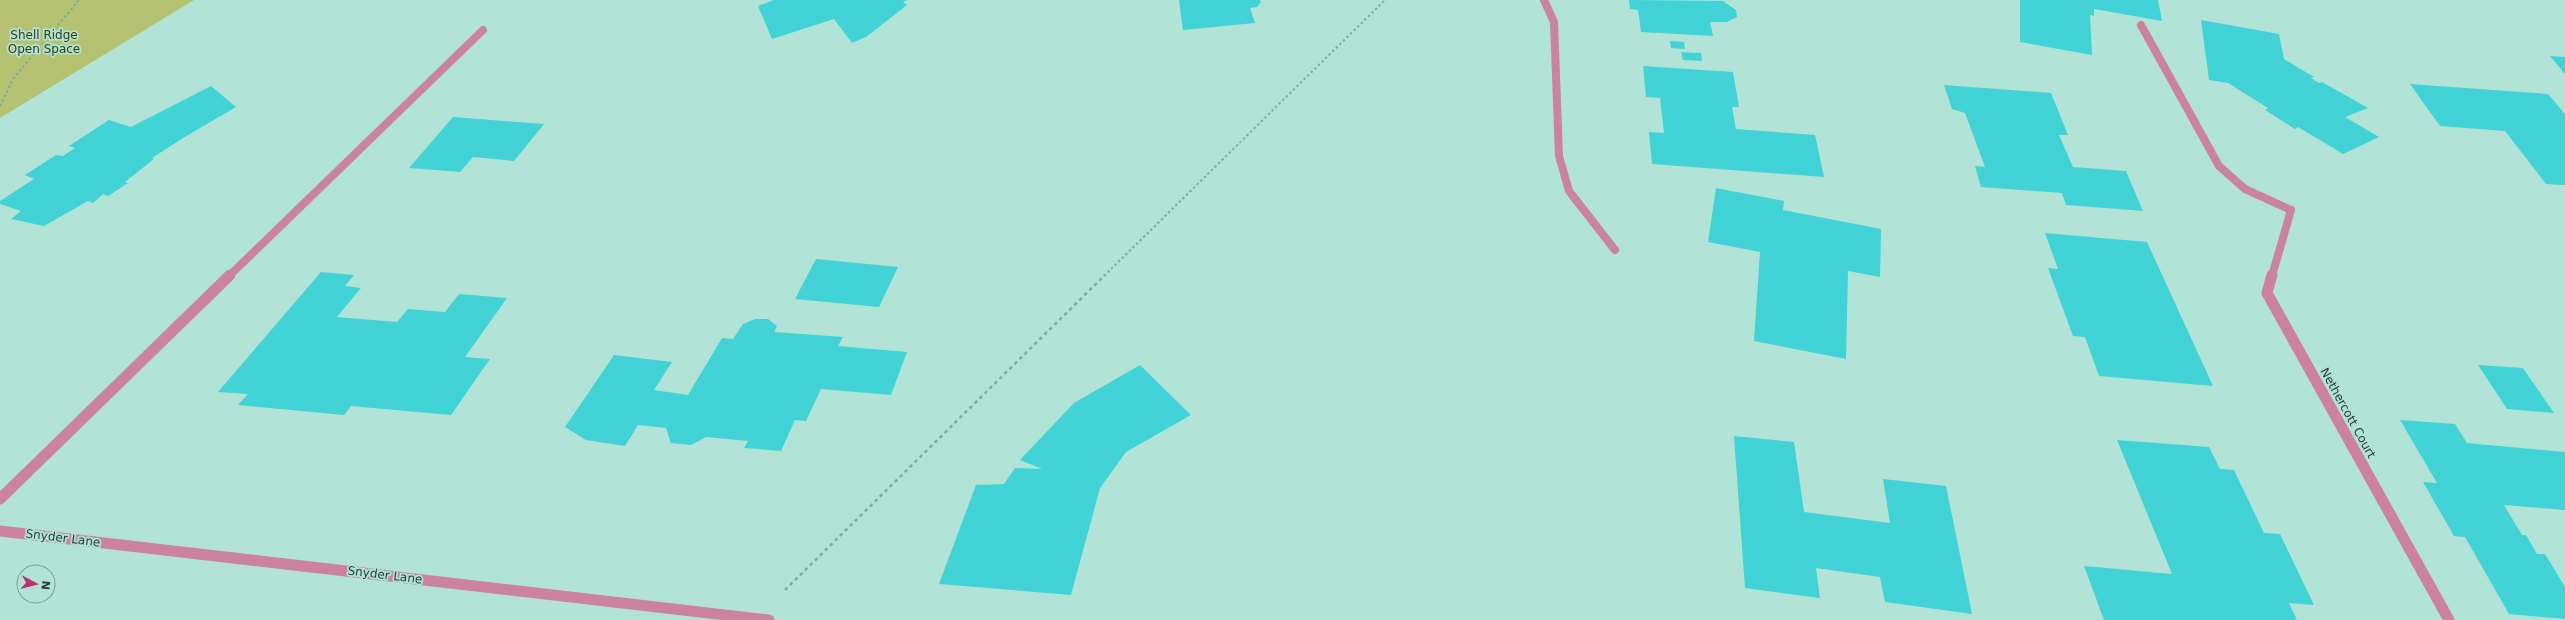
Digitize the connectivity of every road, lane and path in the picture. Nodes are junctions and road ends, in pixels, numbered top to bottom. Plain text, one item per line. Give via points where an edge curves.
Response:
1 (79, 0) edge
2 (1385, 0) edge
3 (1544, 0) edge
4 (2141, 25) dead end
5 (483, 30) dead end
6 (0, 106) edge
7 (1615, 250) dead end
8 (0, 499) edge
9 (0, 531) edge
10 (755, 618) junction
11 (769, 620) edge
12 (2449, 620) edge

1 - 6 path via 13,79
2 - 10 path
3 - 7 street via 1554,22 1559,156 1570,191
4 - 12 street, Nethercott Court via 2219,166 2245,189 2291,210 2267,293
5 - 8 street
9 - 10 street, Snyder Lane
10 - 11 street, Snyder Lane

